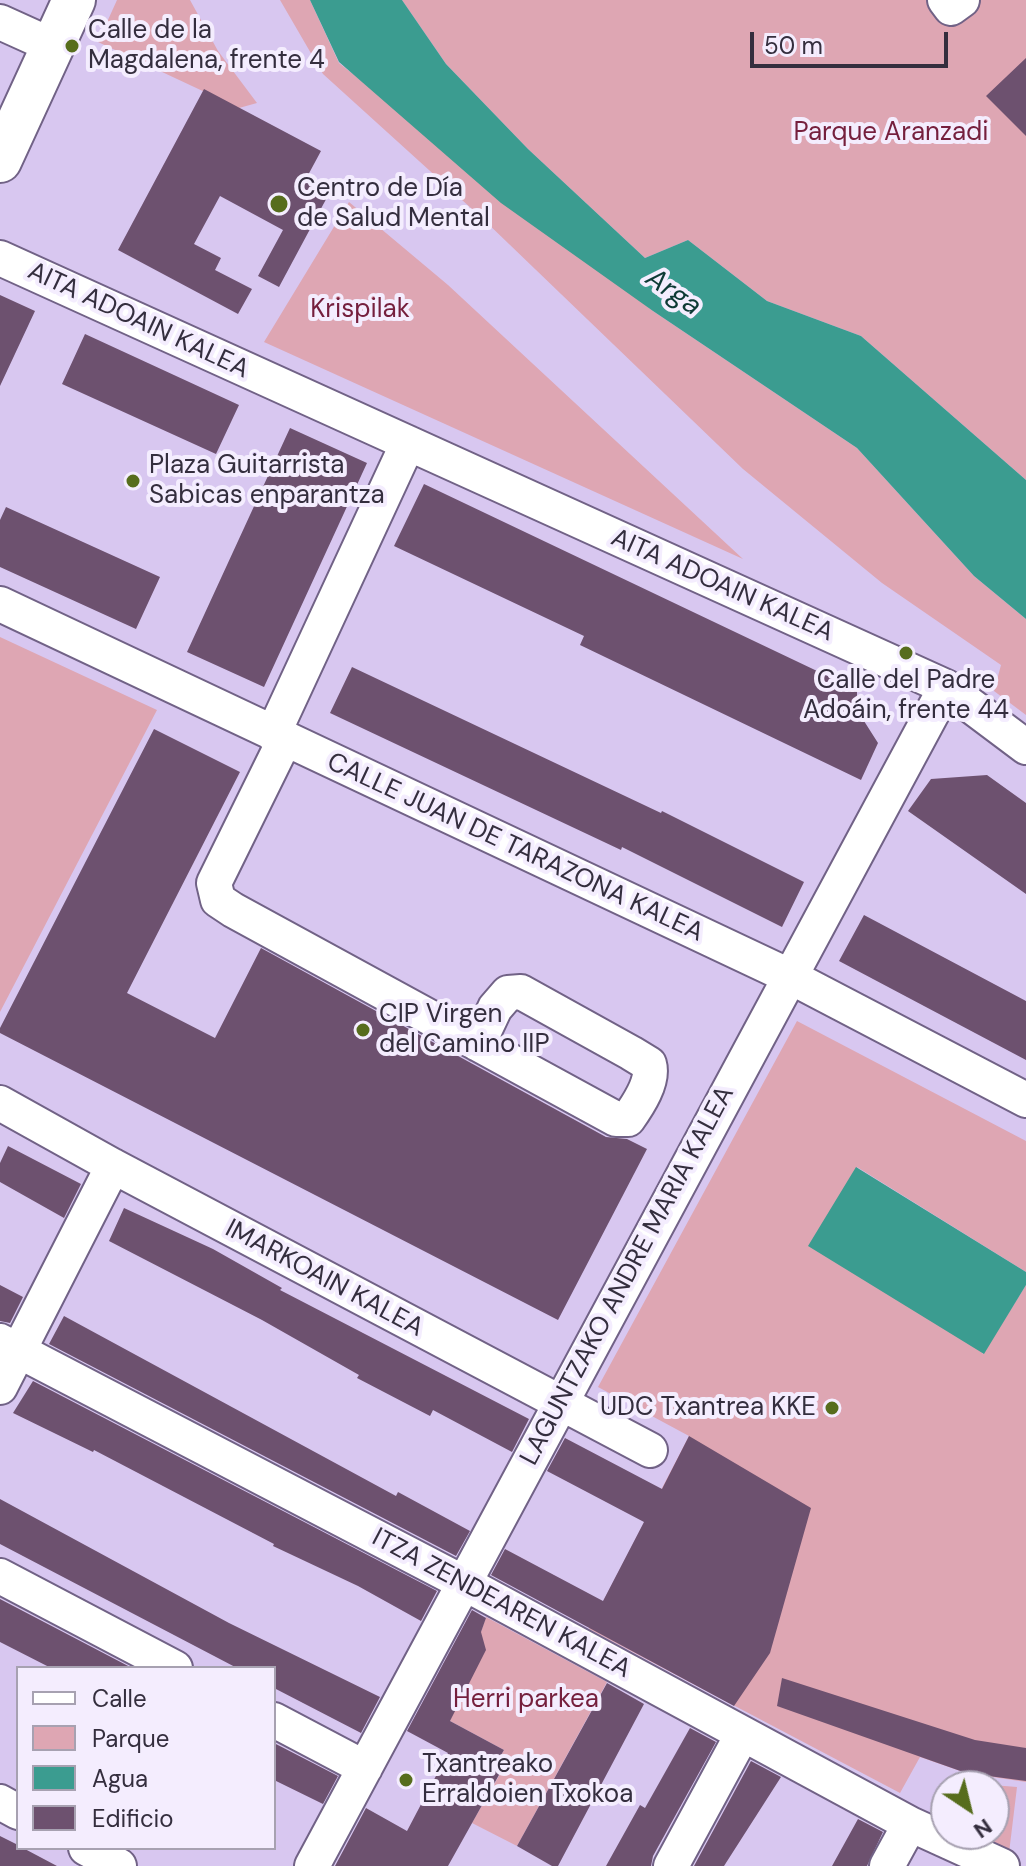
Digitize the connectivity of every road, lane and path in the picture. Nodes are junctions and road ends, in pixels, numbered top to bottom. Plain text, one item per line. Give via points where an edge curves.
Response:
1 (74, 0) edge
2 (0, 22) edge
3 (53, 46) junction
4 (0, 161) edge
5 (0, 258) edge
6 (408, 443) junction
7 (0, 604) edge
8 (946, 687) junction
9 (279, 737) junction
10 (1026, 747) edge
11 (789, 976) junction
12 (478, 1044) junction
13 (1026, 1100) edge
14 (0, 1103) edge
15 (113, 1166) junction
16 (9, 1346) edge
17 (0, 1387) edge
18 (559, 1412) junction
19 (650, 1450) dead end
20 (0, 1576) edge
21 (467, 1585) junction
22 (171, 1666) edge
23 (276, 1721) edge
24 (742, 1735) junction
25 (365, 1768) junction
26 (910, 1824) junction
27 (90, 1850) edge
28 (119, 1866) edge
29 (312, 1866) edge
30 (323, 1866) edge
31 (671, 1866) edge
32 (887, 1866) edge
33 (1002, 1866) edge

1 - 3 main road
2 - 3 street
3 - 4 main road
5 - 6 street, AITA ADOAIN KALEA
6 - 8 street, AITA ADOAIN KALEA
6 - 9 street
7 - 9 street, CALLE JUAN DE TARAZONA KALEA
8 - 10 street, AITA ADOAIN KALEA
8 - 11 street, LAGUNTZAKO ANDRE MARIA KALEA
9 - 11 street, CALLE JUAN DE TARAZONA KALEA
9 - 12 street via 214,883 218,900
11 - 13 street, CALLE JUAN DE TARAZONA KALEA
11 - 18 street, LAGUNTZAKO ANDRE MARIA KALEA
12 - 12 street via 616,1119 628,1119 651,1072 649,1064 521,992 508,993 495,1008
14 - 15 street, IMARKOAIN KALEA
15 - 16 street
15 - 18 street, IMARKOAIN KALEA
16 - 17 street
16 - 21 street, ITZA ZENDEAREN KALEA
18 - 19 street, IMARKOAIN KALEA
18 - 21 street, LAGUNTZAKO ANDRE MARIA KALEA
20 - 22 street
21 - 24 street, ITZA ZENDEAREN KALEA
21 - 25 street, LAGUNTZAKO ANDRE MARIA KALEA
21 - 30 street, LAGUNTZAKO ANDRE MARIA KALEA
23 - 25 street
24 - 26 street, ITZA ZENDEAREN KALEA
24 - 31 street
25 - 29 street, LAGUNTZAKO ANDRE MARIA KALEA
26 - 32 street
26 - 33 street, ITZA ZENDEAREN KALEA
27 - 28 street

